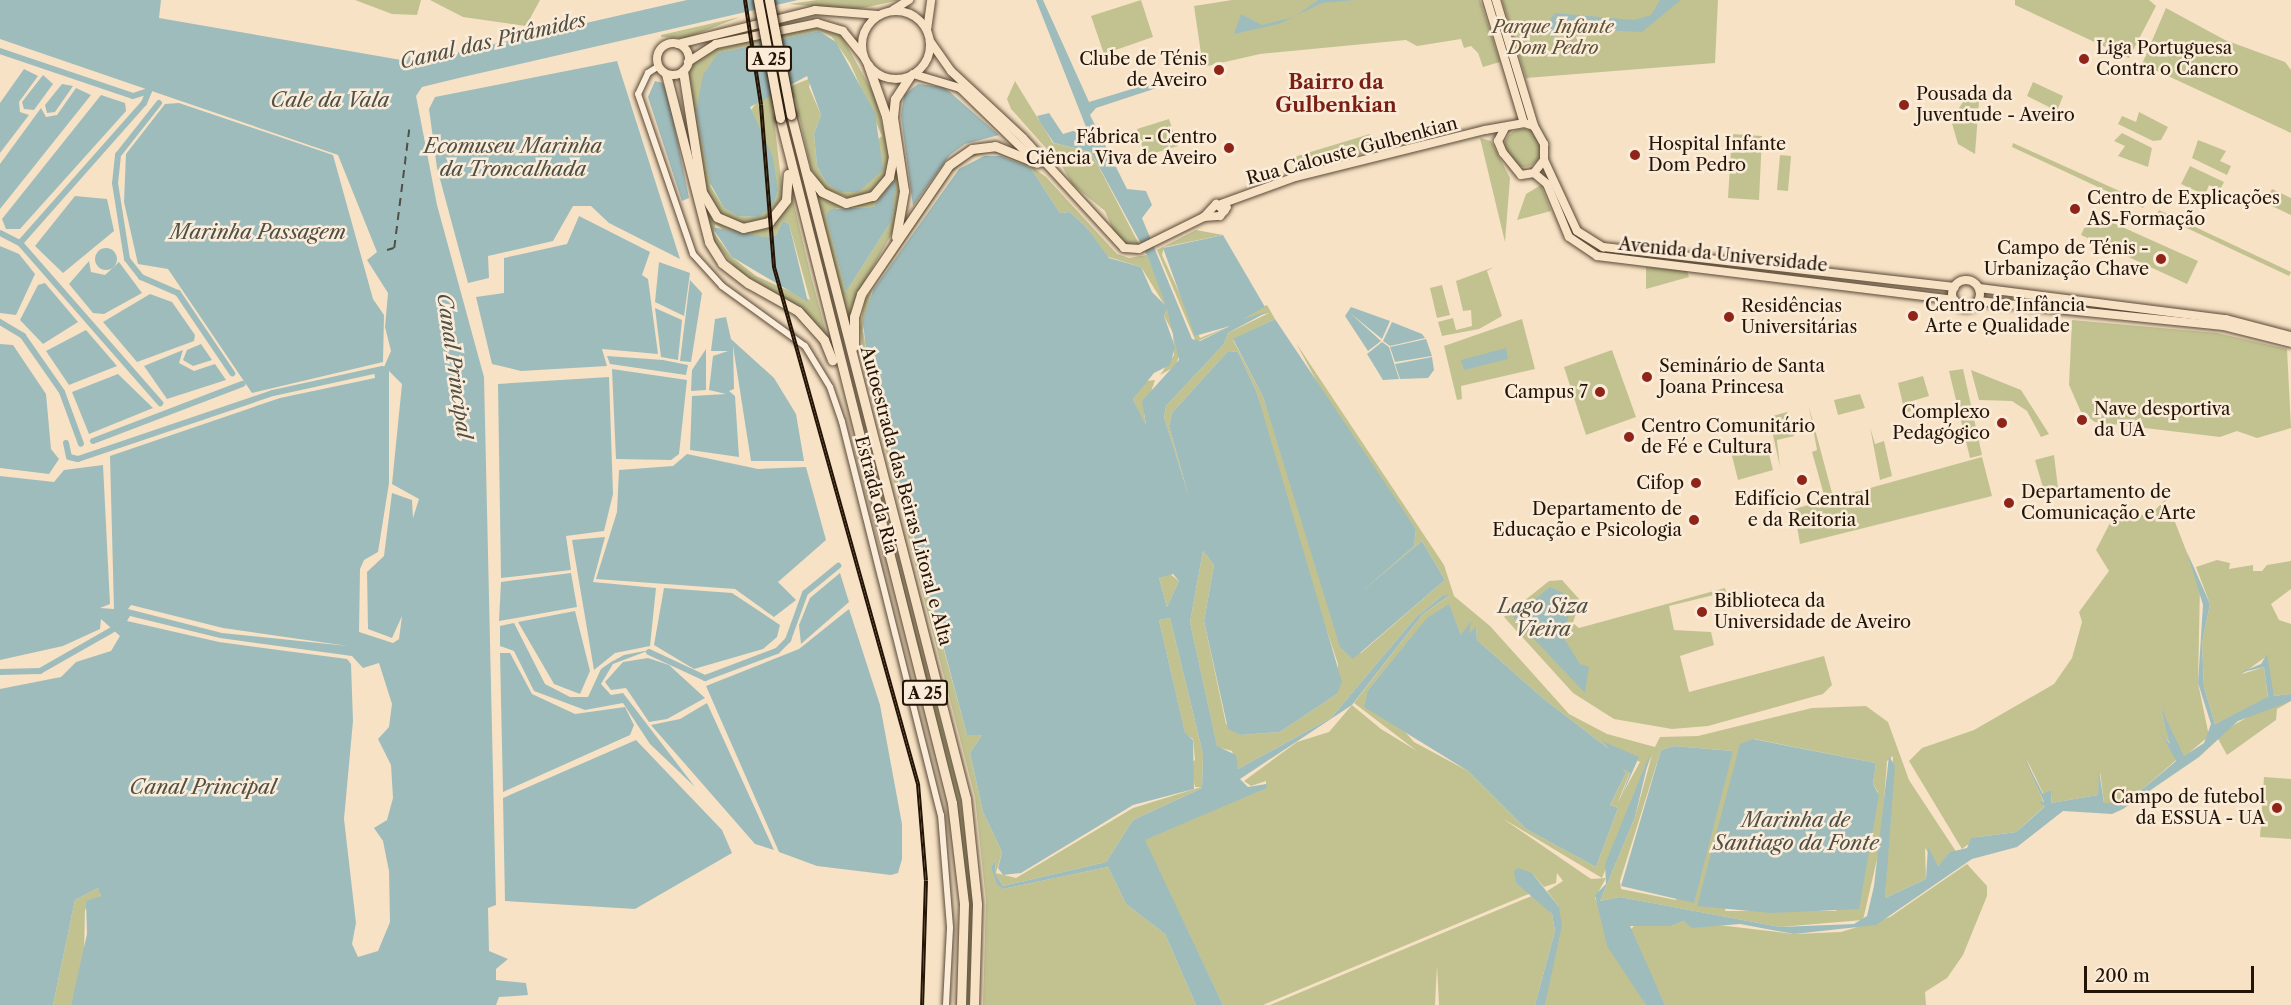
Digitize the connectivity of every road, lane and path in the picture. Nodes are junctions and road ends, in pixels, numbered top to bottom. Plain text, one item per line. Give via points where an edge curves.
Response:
1 (758, 0) edge
2 (769, 0) edge
3 (909, 0) edge
4 (931, 0) edge
5 (1487, 0) edge
6 (1496, 0) edge
7 (892, 10) junction
8 (878, 15) junction
9 (927, 30) junction
10 (930, 40) junction
11 (678, 44) junction
12 (866, 60) junction
13 (658, 66) junction
14 (685, 67) junction
15 (666, 74) junction
16 (912, 75) junction
17 (1524, 123) junction
18 (1534, 126) junction
19 (1505, 128) junction
20 (1481, 133) junction
21 (1498, 141) junction
22 (789, 159) junction
23 (1544, 160) junction
24 (1037, 163) junction
25 (805, 171) junction
26 (1534, 173) junction
27 (1053, 175) junction
28 (893, 245) junction
29 (1955, 287) junction
30 (1978, 288) junction
31 (1954, 300) junction
32 (1978, 301) junction
33 (2291, 336) edge
34 (2291, 343) edge
35 (843, 387) junction
36 (860, 390) junction
37 (946, 1005) edge
38 (961, 1005) edge
39 (974, 1005) edge

1 - 22 highway, Autoestrada das Beiras Litoral e Alta / A 25, bridge
2 - 25 highway, Autoestrada das Beiras Litoral e Alta / A 25, bridge
3 - 7 main road
4 - 9 main road
5 - 17 main road
6 - 18 main road
7 - 8 main road
7 - 9 main road via 913,15
8 - 11 main road via 815,10
8 - 12 main road via 864,33
9 - 10 main road
10 - 16 main road via 926,62
10 - 27 main road via 951,71 1006,120
11 - 13 main road via 662,48
11 - 14 main road
12 - 14 main road via 843,31 817,23 716,44
12 - 16 main road via 887,78
12 - 25 highway via 886,116 893,157 889,177 873,196 846,203 822,192
13 - 15 main road
13 - 37 street, Estrada da Ria via 648,73 638,94 693,254 722,286 805,346 830,387 842,422 941,815 950,928
14 - 15 main road
14 - 22 highway via 702,192 717,217 743,228 770,222 786,200
15 - 35 highway via 709,242 722,263 748,283 798,311 824,340
16 - 24 main road via 960,88
16 - 28 highway via 894,108 904,191
17 - 18 main road
17 - 19 main road
18 - 23 main road via 1544,144
19 - 20 main road, Rua Calouste Gulbenkian
19 - 21 main road
20 - 21 main road
20 - 27 main road, Rua Calouste Gulbenkian via 1295,177 1232,201 1139,249 1119,244
21 - 26 main road via 1514,170
22 - 35 highway, Autoestrada das Beiras Litoral e Alta / A 25
23 - 26 main road
23 - 29 main road, Avenida da Universidade via 1577,231 1603,247
24 - 27 main road
24 - 28 highway via 1006,147 965,152 941,175
25 - 36 highway, Autoestrada das Beiras Litoral e Alta / A 25
26 - 31 main road, Avenida da Universidade via 1547,184 1569,237 1597,256
28 - 36 highway via 854,317
29 - 30 main road via 1966,280
29 - 31 main road
30 - 32 main road
30 - 33 main road via 2226,319
31 - 32 main road via 1967,308
32 - 34 main road via 2224,326
35 - 38 highway, Autoestrada das Beiras Litoral e Alta / A 25 via 952,803 964,904
36 - 39 highway, Autoestrada das Beiras Litoral e Alta / A 25 via 966,799 977,904

